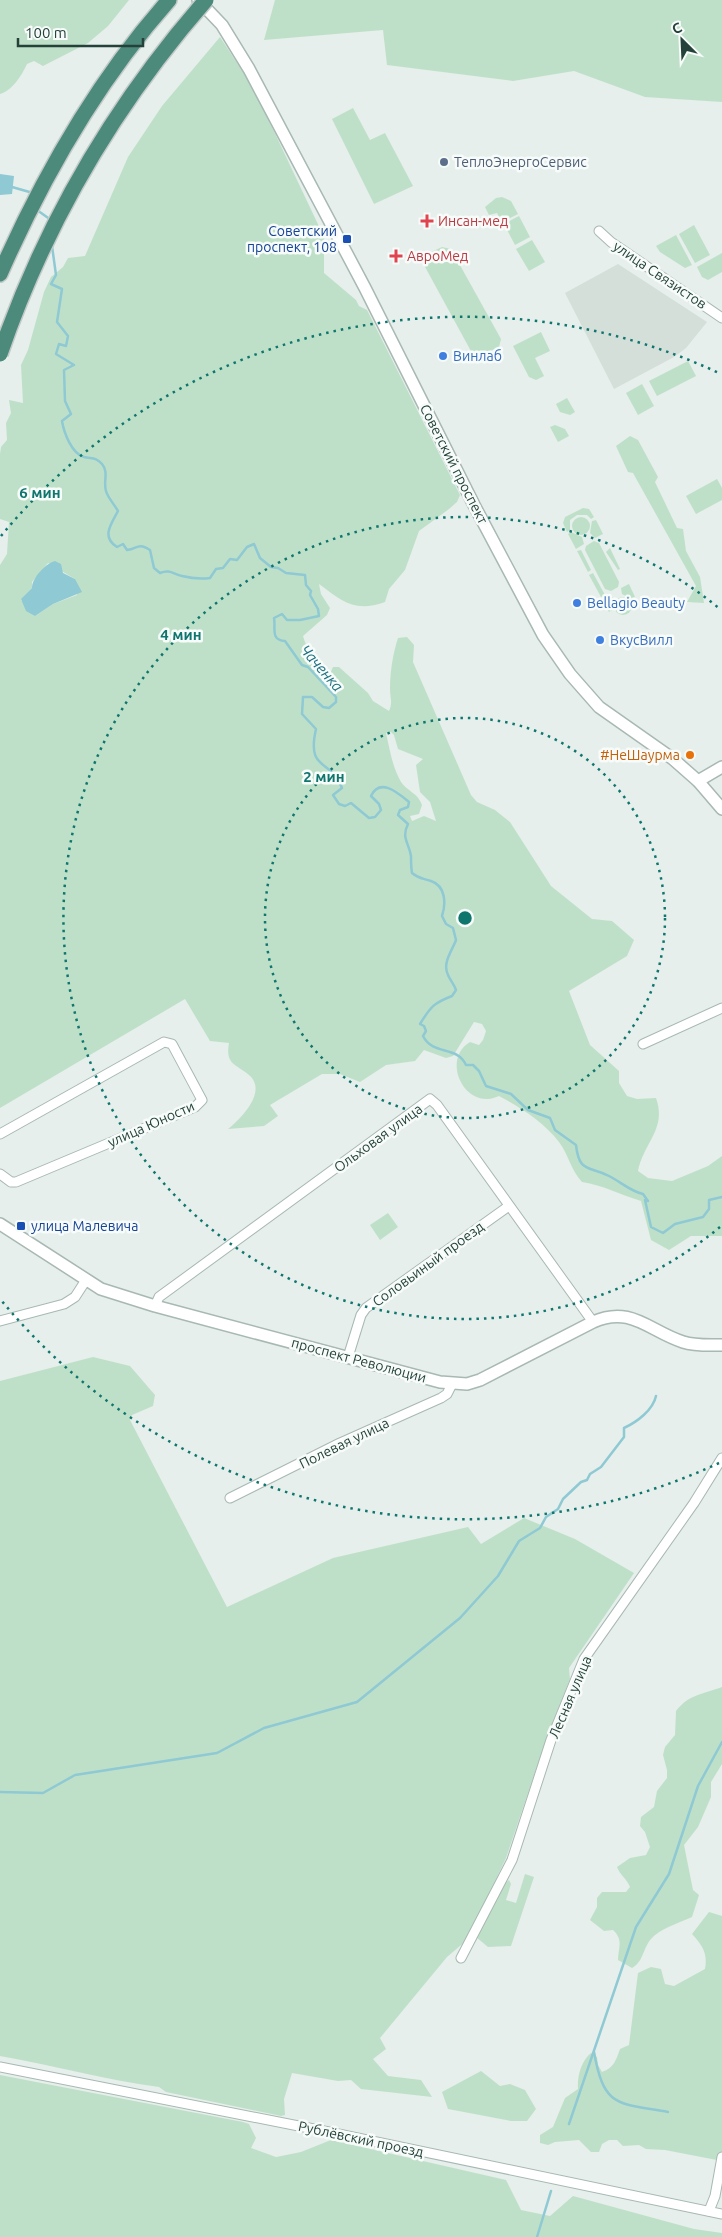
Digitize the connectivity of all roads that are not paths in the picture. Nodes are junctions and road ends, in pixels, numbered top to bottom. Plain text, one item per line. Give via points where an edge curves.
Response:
1 (169, 0) edge
2 (198, 0) edge
3 (206, 0) edge
4 (600, 231) dead end
5 (0, 274) edge
6 (722, 318) edge
7 (0, 354) edge
8 (722, 768) edge
9 (698, 781) junction
10 (722, 809) edge
11 (722, 1008) edge
12 (643, 1044) dead end
13 (0, 1134) edge
14 (0, 1174) edge
15 (509, 1206) junction
16 (0, 1224) edge
17 (86, 1280) junction
18 (155, 1306) junction
19 (0, 1321) edge
20 (593, 1322) junction
21 (722, 1346) edge
22 (348, 1357) junction
23 (452, 1384) junction
24 (722, 1458) edge
25 (230, 1498) dead end
26 (461, 1958) dead end
27 (0, 2067) edge
28 (722, 2157) edge
29 (709, 2211) junction
30 (722, 2214) edge

1 - 5 highway via 110,77 65,146
2 - 9 street, Советский проспект via 222,25 249,69 543,635 570,674 599,707
3 - 7 highway, bridge via 132,94 90,160 33,269
4 - 6 street, улица Связистов via 611,242
8 - 9 street
9 - 10 street, Советский проспект
11 - 12 street
13 - 14 street, улица Юности via 164,1042 172,1044 202,1100 195,1107 16,1182
15 - 18 street, Ольховая улица via 430,1099 159,1297
15 - 20 street, Ольховая улица
15 - 22 street, Соловьиный проезд via 363,1311
16 - 17 street, проспект Революции
17 - 18 street, проспект Революции via 101,1289
17 - 19 street via 75,1297 64,1304
18 - 22 street, проспект Революции
20 - 21 street, проспект Революции via 622,1315 685,1343
20 - 23 street, проспект Революции via 480,1380
22 - 23 street, проспект Революции
23 - 25 street, Полевая улица via 441,1398 340,1443
24 - 26 street, Лесная улица via 584,1659 551,1740 512,1860
27 - 29 street, Рублёвский проезд
28 - 29 street
29 - 30 street, Рублёвский проезд

